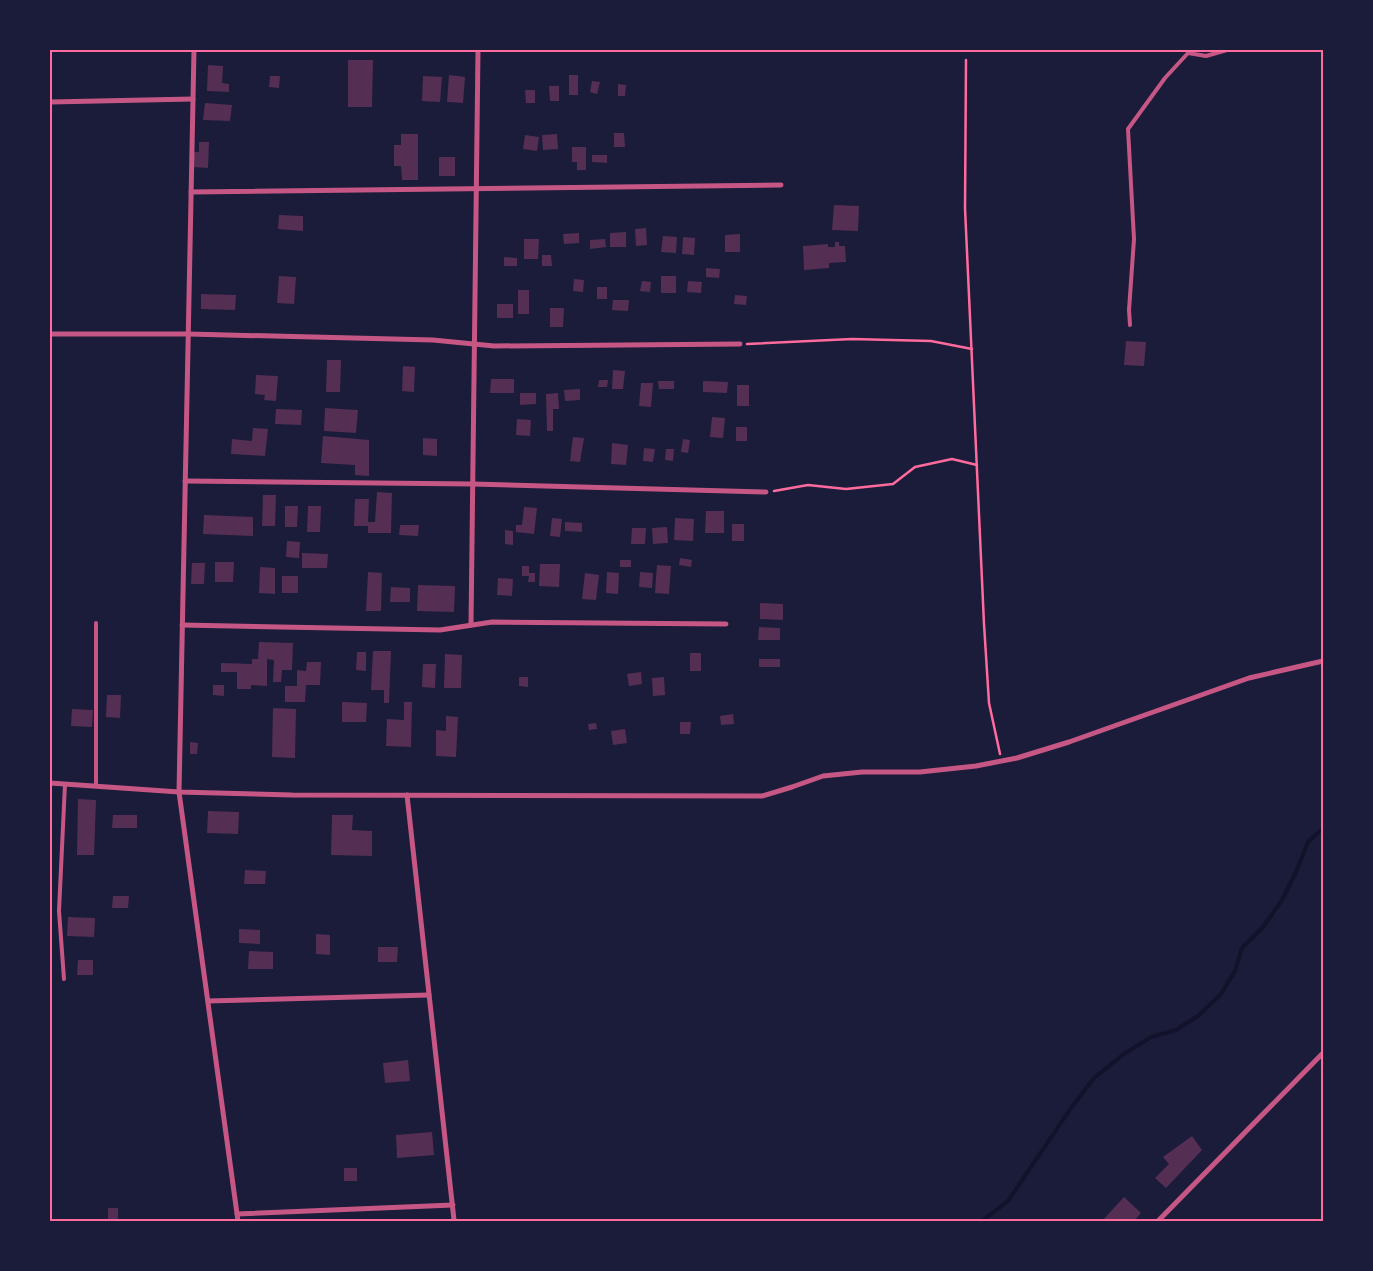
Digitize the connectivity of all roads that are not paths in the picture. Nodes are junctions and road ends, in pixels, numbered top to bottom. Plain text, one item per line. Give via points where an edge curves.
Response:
1 (194, 50) edge
2 (478, 50) edge
3 (1227, 50) edge
4 (193, 99) junction
5 (50, 102) edge
6 (781, 185) dead end
7 (477, 188) junction
8 (191, 192) junction
9 (1130, 325) dead end
10 (50, 334) edge
11 (188, 334) junction
12 (475, 344) junction
13 (740, 344) road end
14 (185, 481) junction
15 (473, 484) junction
16 (766, 492) road end
17 (96, 623) dead end
18 (182, 624) junction
19 (726, 624) dead end
20 (471, 625) junction
21 (1323, 661) edge
22 (50, 783) edge
23 (65, 784) junction
24 (96, 786) junction
25 (179, 792) junction
26 (407, 795) junction
27 (64, 979) dead end
28 (429, 995) junction
29 (208, 1001) junction
30 (1323, 1053) edge
31 (453, 1205) junction
32 (237, 1214) junction
33 (454, 1220) edge
34 (238, 1221) edge
35 (1158, 1221) edge

1 - 4 street
2 - 7 street
3 - 9 lane via 1206,56 1188,54 1164,78 1128,129 1134,239
4 - 5 street
4 - 8 street
6 - 7 street
7 - 8 street
7 - 12 street
8 - 11 street
10 - 11 street
11 - 12 street via 434,340
11 - 14 street
12 - 13 street
12 - 15 street
14 - 15 street
14 - 18 street
15 - 16 street
15 - 20 street
17 - 24 lane
18 - 20 street via 440,630
18 - 25 street
19 - 20 street via 492,622
21 - 26 street via 1249,678 1069,742 976,766 824,776 762,796
22 - 23 street
23 - 24 street
23 - 27 lane via 60,911
24 - 25 street
25 - 26 street
25 - 29 street
26 - 28 street
28 - 29 street
28 - 31 street
29 - 32 street
30 - 35 street
31 - 32 street
31 - 33 street
32 - 34 street

